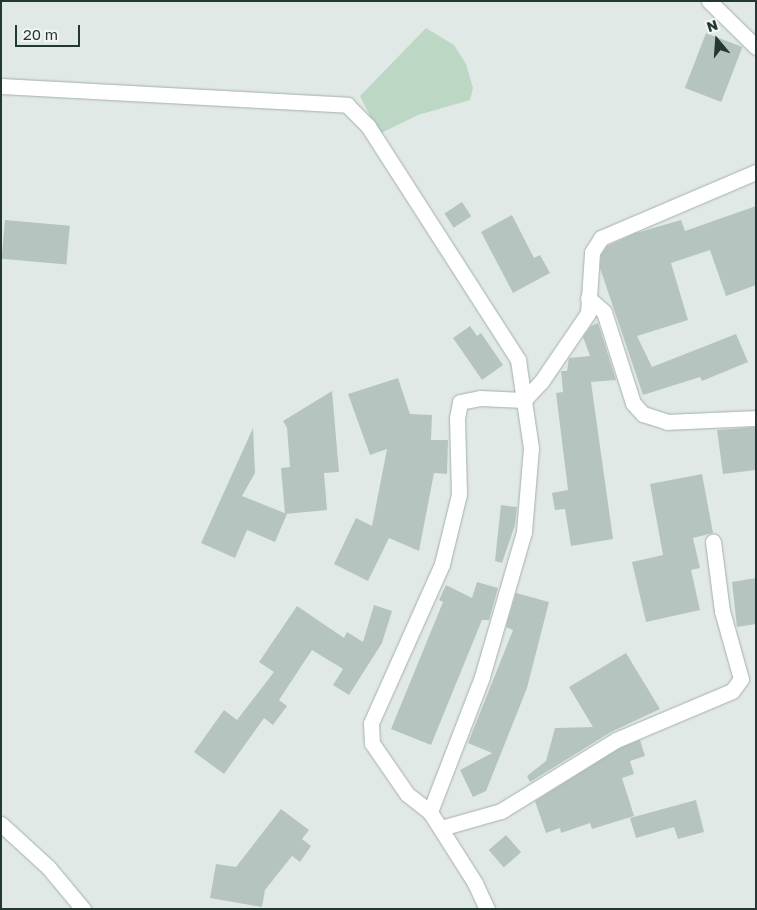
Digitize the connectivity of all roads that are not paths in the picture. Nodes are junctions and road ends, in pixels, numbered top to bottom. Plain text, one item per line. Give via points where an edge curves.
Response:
1 (709, 1) edge
2 (756, 48) edge
3 (1, 86) edge
4 (756, 172) edge
5 (588, 298) junction
6 (524, 400) junction
7 (756, 418) edge
8 (713, 542) dead end
9 (430, 812) junction
10 (1, 824) edge
11 (440, 828) junction
12 (83, 909) edge
13 (487, 909) edge

1 - 2 street
3 - 6 street via 347,105 368,126 518,360
4 - 5 street via 601,238 592,252
5 - 6 street via 588,313 541,382
5 - 7 street via 604,312 633,403 642,414 667,422
6 - 9 street via 531,448 524,532 482,677
6 - 9 street via 480,398 460,402 457,418 459,494 442,564 371,724 372,743 407,794
8 - 11 street via 722,612 741,679 732,691 616,740 501,811
9 - 11 street
10 - 12 street via 48,868
11 - 13 street via 475,883

